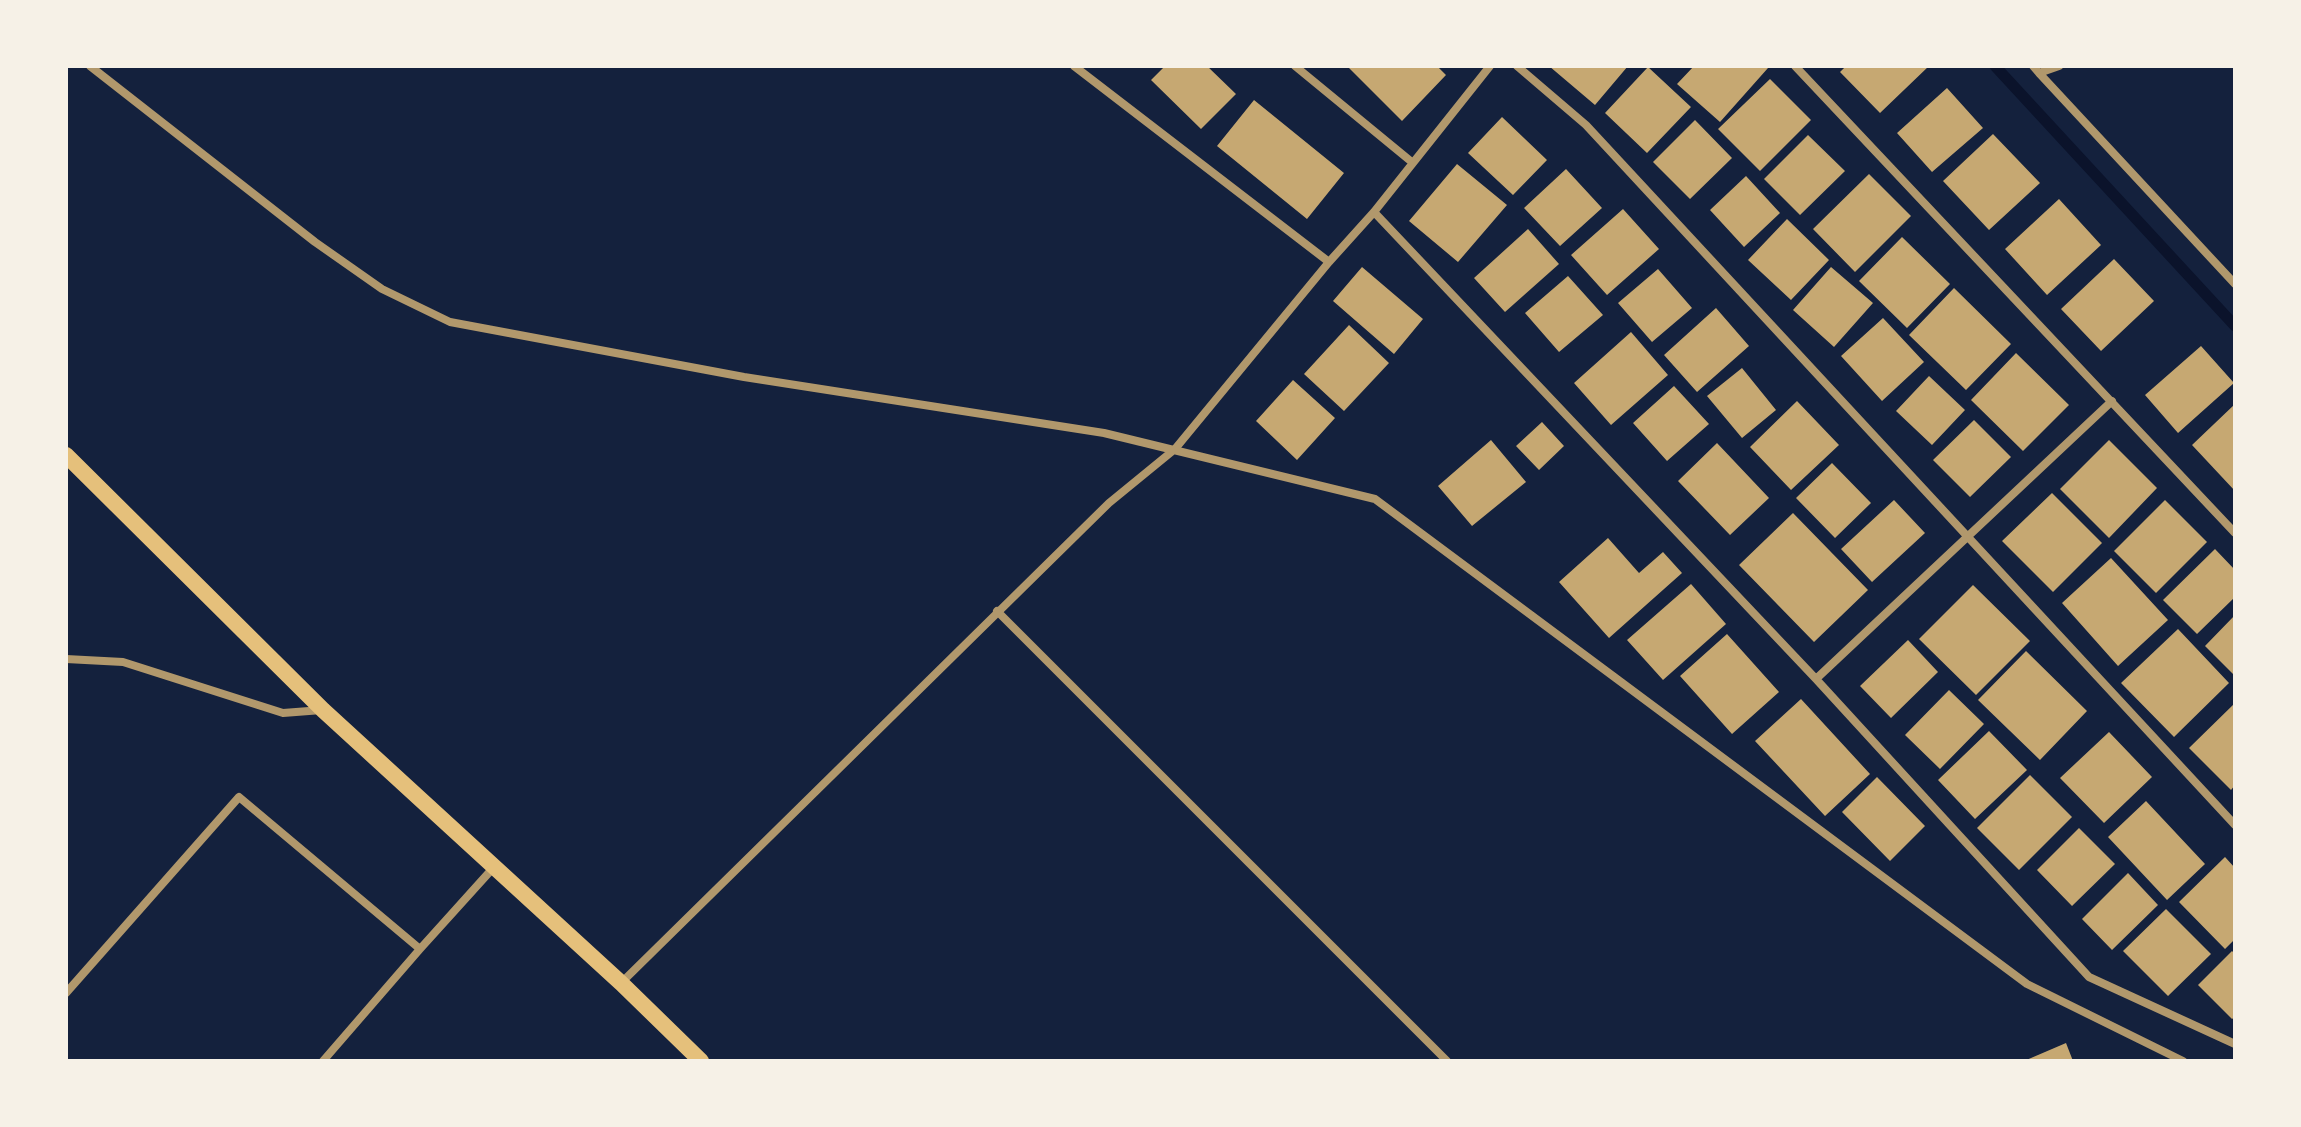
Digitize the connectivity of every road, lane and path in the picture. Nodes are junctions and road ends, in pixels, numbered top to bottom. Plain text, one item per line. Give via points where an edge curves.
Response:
1 (90, 66) edge
2 (1074, 66) edge
3 (1295, 66) edge
4 (1490, 66) edge
5 (1517, 66) edge
6 (1795, 66) edge
7 (2059, 66) edge
8 (2036, 69) edge
9 (1413, 163) junction
10 (1374, 212) junction
11 (1329, 262) junction
12 (2235, 284) edge
13 (2112, 401) junction
14 (1175, 449) junction
15 (66, 455) edge
16 (2235, 533) edge
17 (1967, 537) junction
18 (997, 611) junction
19 (66, 659) edge
20 (1816, 679) junction
21 (323, 710) junction
22 (2235, 825) edge
23 (494, 867) junction
24 (420, 949) junction
25 (621, 983) junction
26 (66, 993) edge
27 (2235, 1044) edge
28 (323, 1061) edge
29 (701, 1061) edge
30 (1447, 1061) edge
31 (2183, 1061) edge

1 - 14 street via 315,242 382,289 450,322
2 - 11 street
3 - 9 street
4 - 9 street
5 - 17 street via 1586,125
6 - 13 street
7 - 8 street
8 - 12 street
9 - 10 street
10 - 11 street
10 - 20 street
11 - 14 street
13 - 16 street
13 - 17 street
14 - 18 street via 1109,503
14 - 31 street via 1375,499 2027,984
15 - 21 main road
17 - 20 street
17 - 22 street
18 - 25 street
18 - 30 street
19 - 21 street via 123,662 283,713
20 - 27 street via 2089,977
21 - 23 main road
23 - 24 street
23 - 25 main road
24 - 26 street via 239,797
24 - 28 street
25 - 29 main road

